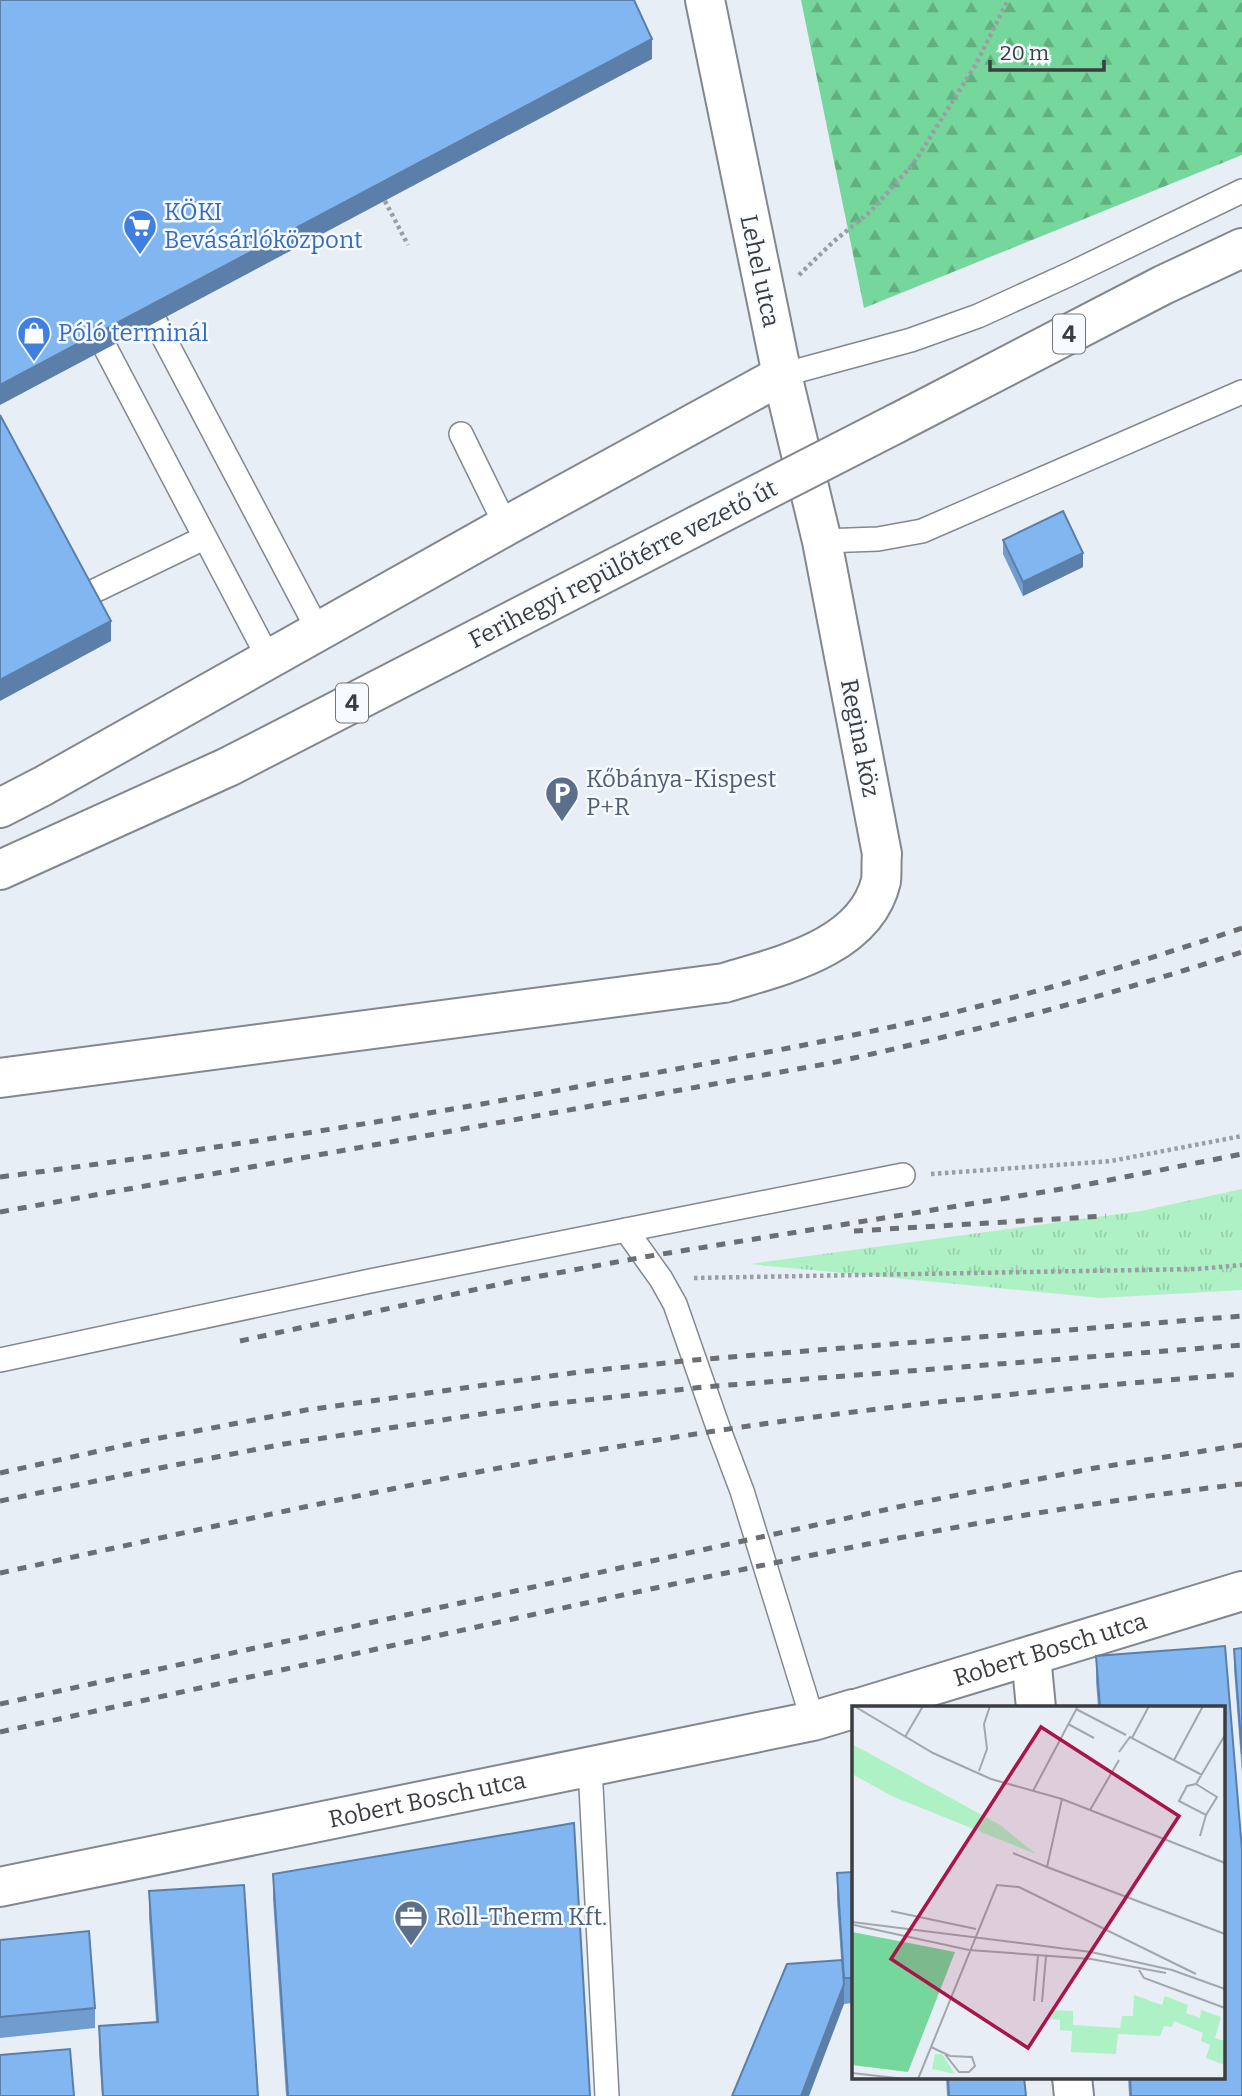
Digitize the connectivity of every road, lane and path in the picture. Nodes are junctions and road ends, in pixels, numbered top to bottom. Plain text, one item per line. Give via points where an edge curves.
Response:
1 (705, 0) edge
2 (1008, 0) edge
3 (1242, 191) edge
4 (385, 201) edge
5 (408, 245) dead end
6 (1242, 248) edge
7 (769, 316) junction
8 (156, 323) edge
9 (106, 349) edge
10 (782, 375) junction
11 (1242, 392) edge
12 (461, 434) dead end
13 (506, 526) junction
14 (204, 538) junction
15 (822, 541) junction
16 (86, 595) edge
17 (319, 632) junction
18 (269, 659) junction
19 (0, 808) edge
20 (0, 870) edge
21 (0, 1077) edge
22 (1242, 1136) edge
23 (903, 1175) joint
24 (626, 1230) junction
25 (1242, 1265) edge
26 (661, 1279) junction
27 (0, 1360) edge
28 (1242, 1591) edge
29 (1031, 1656) junction
30 (862, 1706) edge
31 (1036, 1706) edge
32 (852, 1709) edge
33 (813, 1721) junction
34 (590, 1767) junction
35 (0, 1888) edge
36 (1072, 2078) edge
37 (607, 2096) edge
38 (1074, 2096) edge

1 - 7 street, Lehel utca
2 - 7 path via 976,64 914,163 871,211 798,276
3 - 10 lane via 978,316 911,340
4 - 5 path
6 - 20 street, Ferihegyi repülőtérre vezető út / 4, bridge via 228,767
7 - 10 street, Lehel utca
8 - 17 lane
9 - 14 lane
10 - 13 street
10 - 15 street, Lehel utca
11 - 15 lane via 922,531 878,539
12 - 13 lane
13 - 17 street
14 - 16 lane
14 - 18 lane
15 - 21 street, Regina köz via 882,854 881,881 870,905 853,929 829,946 724,982
17 - 18 street
18 - 19 street
22 - 23 path via 1111,1161
23 - 24 lane
24 - 26 lane
24 - 27 lane
25 - 26 path
26 - 33 lane via 675,1304 743,1491
28 - 29 street, Robert Bosch utca
29 - 30 street, Robert Bosch utca
29 - 31 street
32 - 33 street, Robert Bosch utca
33 - 34 street, Robert Bosch utca
34 - 35 street, Robert Bosch utca
34 - 37 lane
36 - 38 street

